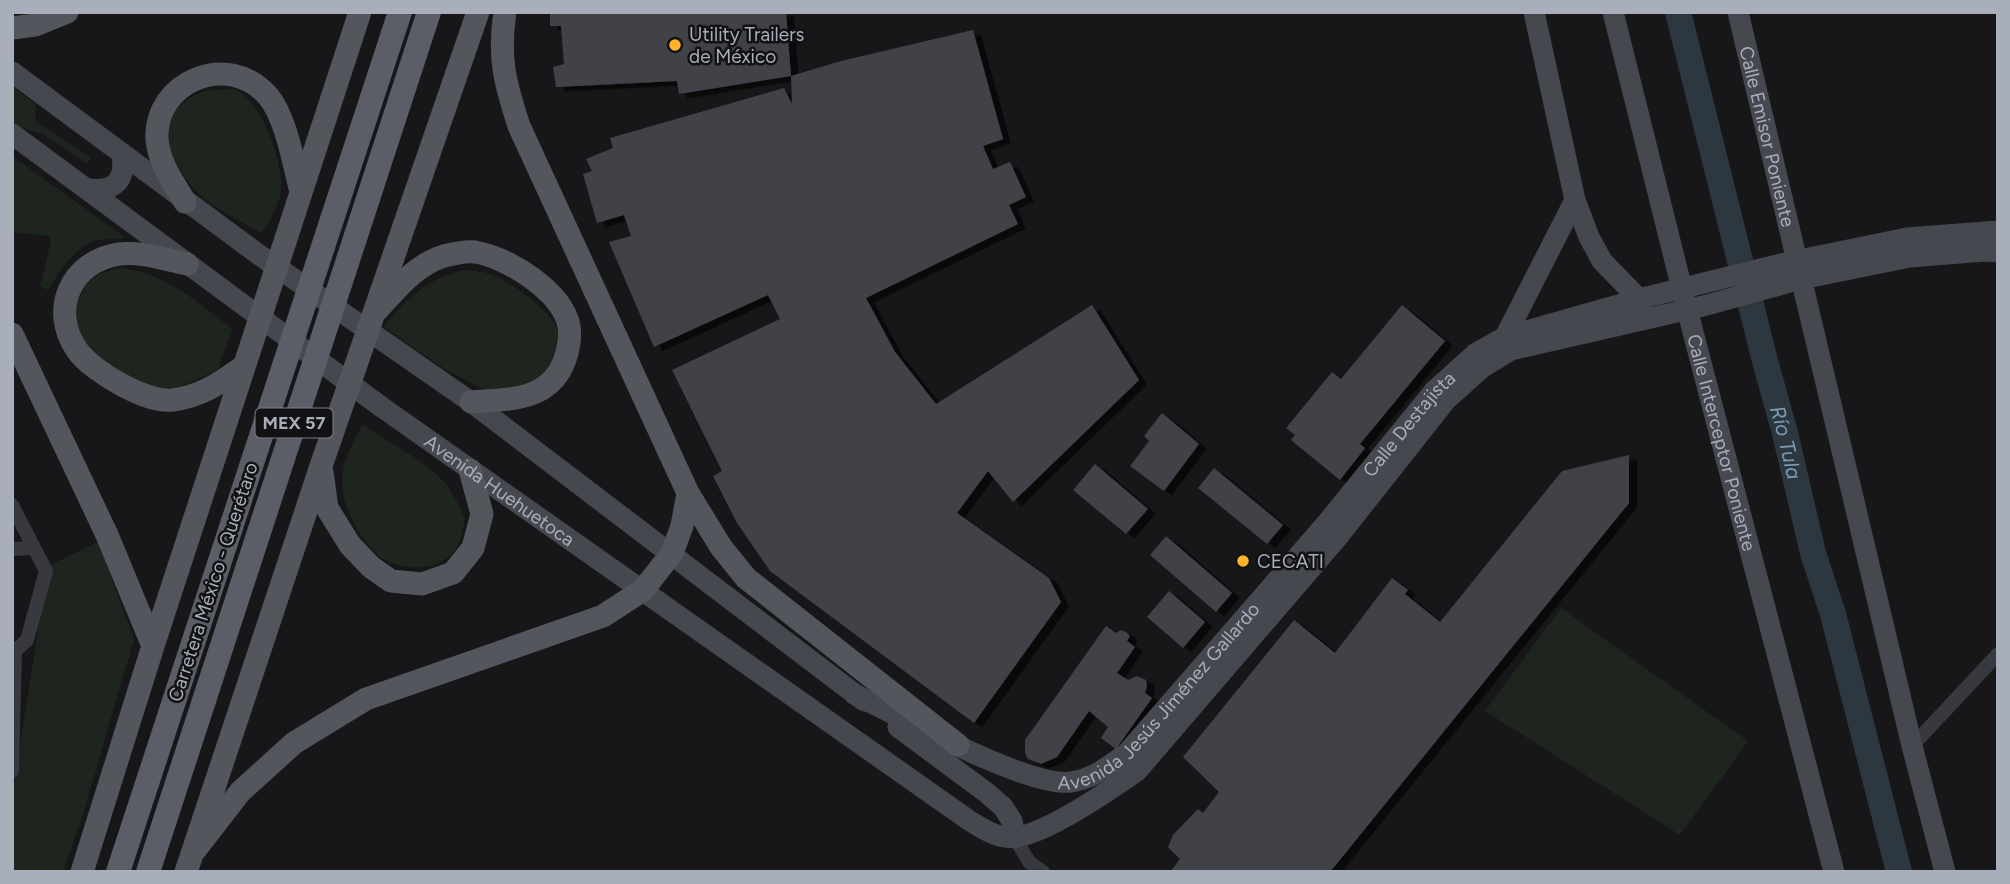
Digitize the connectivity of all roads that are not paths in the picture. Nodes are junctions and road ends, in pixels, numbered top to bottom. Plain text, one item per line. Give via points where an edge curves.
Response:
1 (67, 12) edge
2 (360, 12) edge
3 (400, 12) edge
4 (429, 12) edge
5 (478, 12) edge
6 (505, 12) edge
7 (1534, 12) edge
8 (1613, 12) edge
9 (1738, 12) edge
10 (12, 28) edge
11 (12, 72) edge
12 (12, 134) edge
13 (122, 154) junction
14 (88, 189) junction
15 (301, 192) junction
16 (1574, 200) junction
17 (186, 202) junction
18 (1998, 231) edge
19 (1998, 252) edge
20 (187, 264) junction
21 (1793, 272) junction
22 (1693, 298) junction
23 (1641, 309) junction
24 (373, 314) junction
25 (12, 334) edge
26 (1508, 343) junction
27 (244, 366) junction
28 (471, 402) junction
29 (321, 466) junction
30 (470, 470) junction
31 (688, 493) junction
32 (12, 505) edge
33 (1331, 531) junction
34 (34, 548) junction
35 (12, 549) edge
36 (672, 553) junction
37 (643, 590) junction
38 (153, 646) junction
39 (14, 651) edge
40 (1998, 654) edge
41 (855, 694) junction
42 (958, 745) junction
43 (1912, 746) junction
44 (12, 771) edge
45 (1005, 836) junction
46 (190, 863) edge
47 (82, 872) edge
48 (118, 872) edge
49 (148, 872) edge
50 (1043, 872) edge
51 (1834, 872) edge
52 (1945, 872) edge

1 - 10 main road via 35,25
2 - 15 main road
3 - 48 highway, Carretera México - Querétaro / MEX 57
4 - 49 highway, Carretera México - Querétaro / MEX 57
5 - 24 main road
6 - 31 main road via 502,67 519,126
7 - 16 main road
8 - 22 main road, Calle Interceptor Poniente
9 - 21 main road, Calle Emisor Poniente
11 - 13 main road
12 - 14 main road, Avenida Huehuetoca
13 - 14 main road via 124,169 117,183 103,191
13 - 17 main road
14 - 20 main road, Avenida Huehuetoca
15 - 17 main road via 270,98 253,81 233,73 213,73 195,78 176,92 162,113 157,136 161,161
15 - 27 main road
16 - 23 main road via 1602,261
16 - 26 main road
17 - 28 main road
18 - 21 main road via 1907,238
19 - 21 main road via 1910,257
20 - 27 main road via 121,253 99,258 80,271 65,307 66,327 78,351 136,393 171,401 208,391
20 - 30 main road, Avenida Huehuetoca
21 - 22 main road, Calle Destajista
21 - 43 main road, Calle Emisor Poniente
22 - 23 main road, Calle Destajista
22 - 51 main road, Calle Interceptor Poniente
23 - 26 main road, Calle Destajista
24 - 28 main road via 414,271 443,256 473,251 528,275 557,302 569,325 568,352 558,376 539,391
24 - 29 main road
25 - 38 main road via 107,535
26 - 33 main road, Calle Destajista via 1446,400
27 - 38 main road
28 - 36 main road
29 - 30 main road via 327,508 350,545 391,581 422,584 453,573 473,548 482,514
29 - 46 main road
30 - 37 main road, Avenida Huehuetoca
31 - 36 main road
31 - 42 main road via 746,578
32 - 34 street
33 - 42 main road, Avenida Jesús Jiménez Gallardo via 1127,753 1096,775 1069,783 1037,779
33 - 45 main road, Avenida Jesús Jiménez Gallardo via 1137,771 1036,831
34 - 35 street
34 - 39 street via 46,571 27,640
36 - 37 main road
36 - 41 main road
37 - 45 main road, Avenida Huehuetoca via 970,821
37 - 46 main road via 603,616 366,699 294,743 240,792
38 - 47 main road
39 - 44 street
40 - 43 street
41 - 42 main road, Avenida Jesús Jiménez Gallardo
41 - 45 main road via 1003,807 1012,821
43 - 52 main road, Calle Emisor Poniente
45 - 50 street, Avenida Huehuetoca

